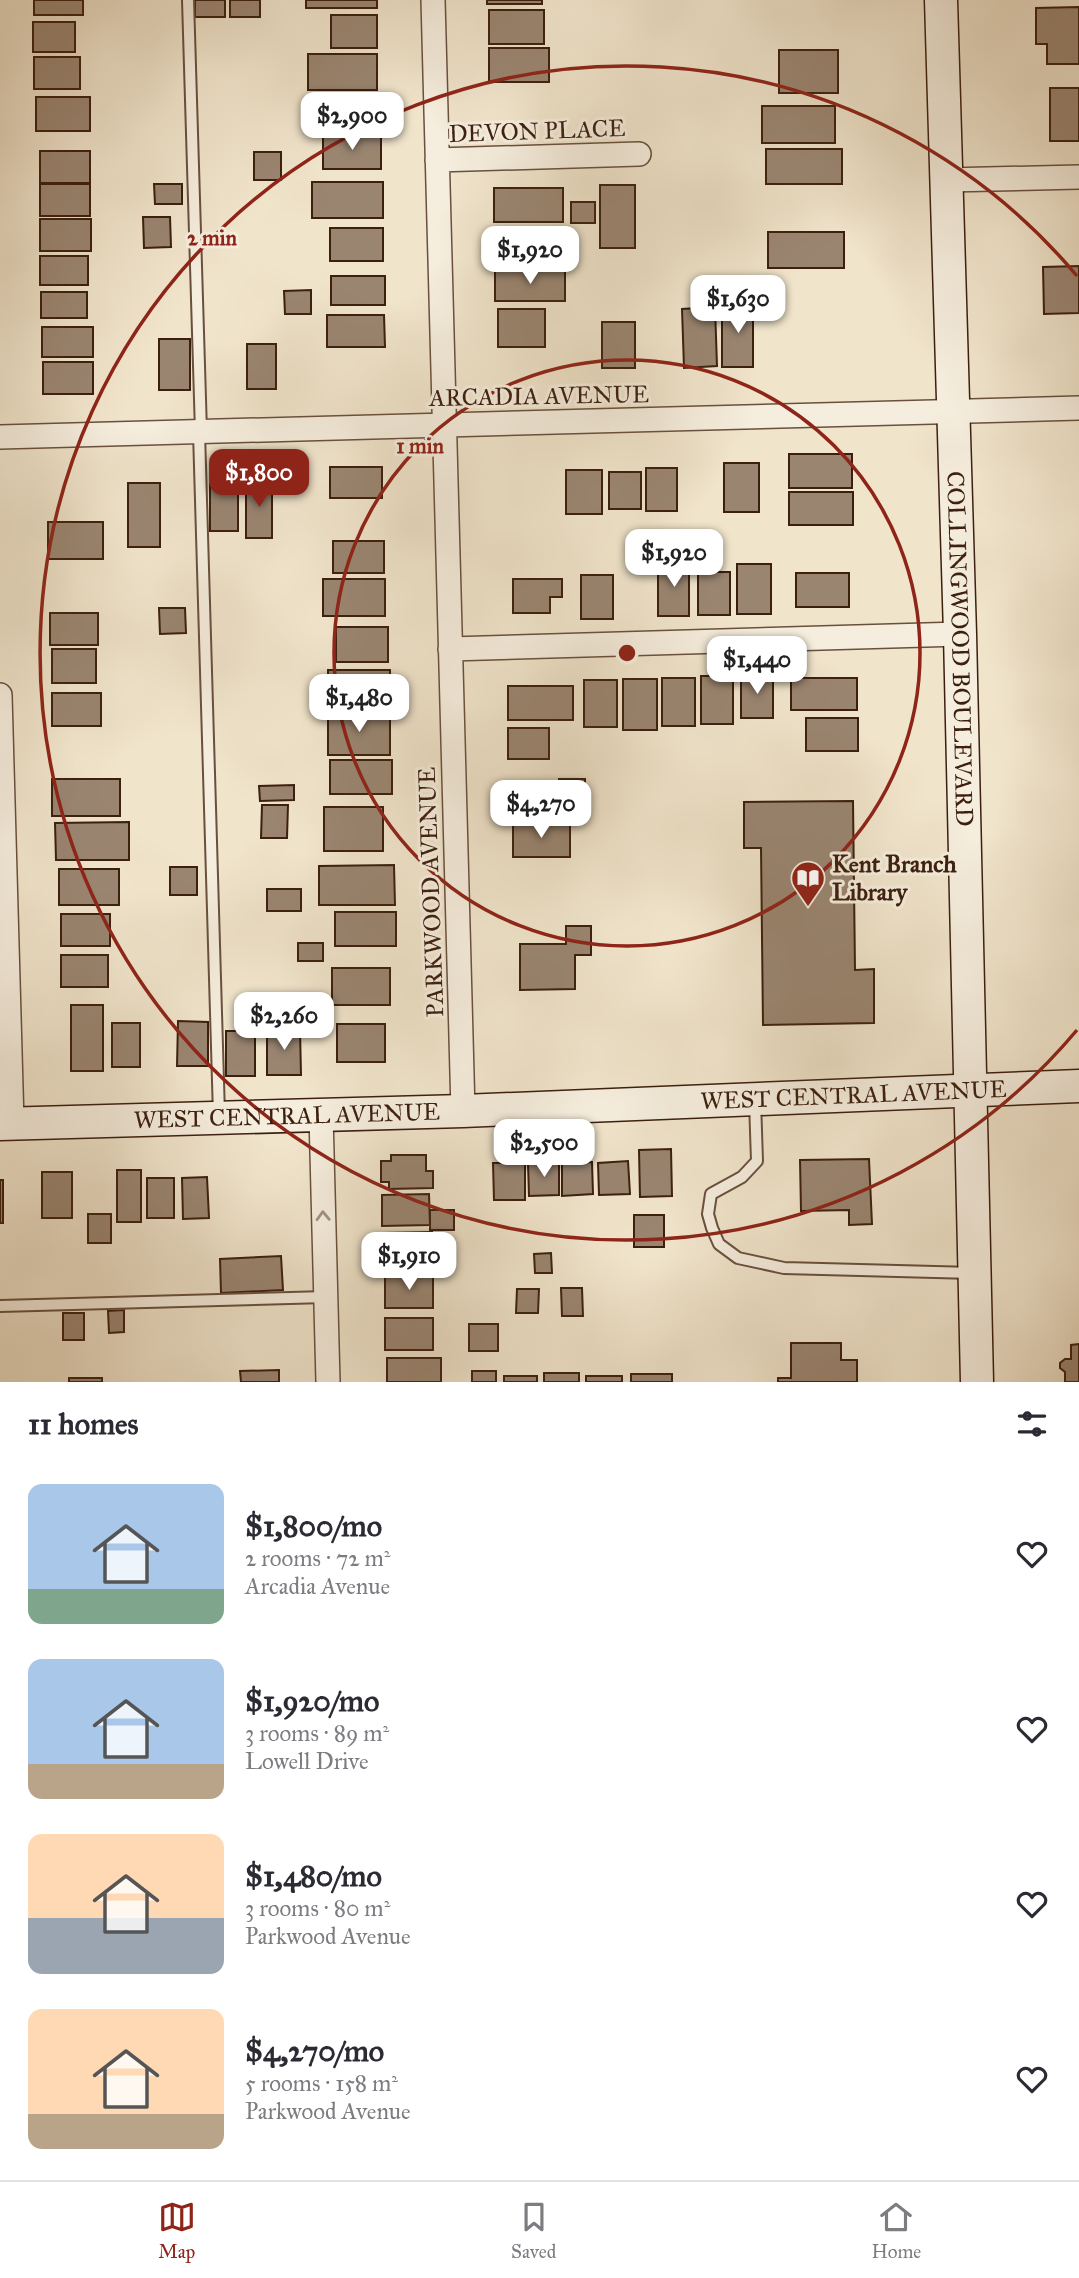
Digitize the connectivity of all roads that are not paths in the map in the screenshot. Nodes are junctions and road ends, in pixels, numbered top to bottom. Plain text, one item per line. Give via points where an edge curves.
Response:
1 (188, 0) edge
2 (433, 0) edge
3 (941, 0) edge
4 (639, 154) dead end
5 (437, 160) junction
6 (1079, 177) edge
7 (946, 180) junction
8 (1079, 408) edge
9 (953, 412) junction
10 (444, 424) junction
11 (200, 432) junction
12 (0, 437) edge
13 (960, 634) junction
14 (450, 649) junction
15 (0, 695) edge
16 (1079, 1086) edge
17 (971, 1089) junction
18 (755, 1098) junction
19 (463, 1111) junction
20 (321, 1115) junction
21 (219, 1117) junction
22 (6, 1124) edge
23 (975, 1273) junction
24 (326, 1297) junction
25 (0, 1306) edge
26 (328, 1382) edge
27 (977, 1382) edge

1 - 11 lane
2 - 5 street, PARKWOOD AVENUE
3 - 7 main road, COLLINGWOOD BOULEVARD
4 - 5 street, DEVON PLACE
5 - 10 street, PARKWOOD AVENUE
6 - 7 street
7 - 9 main road, COLLINGWOOD BOULEVARD
8 - 9 street, ARCADIA AVENUE
9 - 10 street, ARCADIA AVENUE
9 - 13 main road, COLLINGWOOD BOULEVARD
10 - 11 street, ARCADIA AVENUE
10 - 14 street, PARKWOOD AVENUE
11 - 12 street, ARCADIA AVENUE
11 - 21 lane
13 - 14 street
13 - 17 main road, COLLINGWOOD BOULEVARD
14 - 19 street, PARKWOOD AVENUE
15 - 22 street
16 - 17 main road, WEST CENTRAL AVENUE
17 - 18 main road, WEST CENTRAL AVENUE
17 - 23 main road, COLLINGWOOD BOULEVARD
18 - 19 main road, WEST CENTRAL AVENUE
18 - 23 lane via 757,1161 742,1177 711,1194 708,1214 719,1244 738,1258 784,1268
19 - 20 main road, WEST CENTRAL AVENUE
20 - 21 main road, WEST CENTRAL AVENUE
24 -> 20 street
21 - 22 main road, WEST CENTRAL AVENUE
23 - 27 main road, COLLINGWOOD BOULEVARD
24 - 25 lane
24 - 26 street

